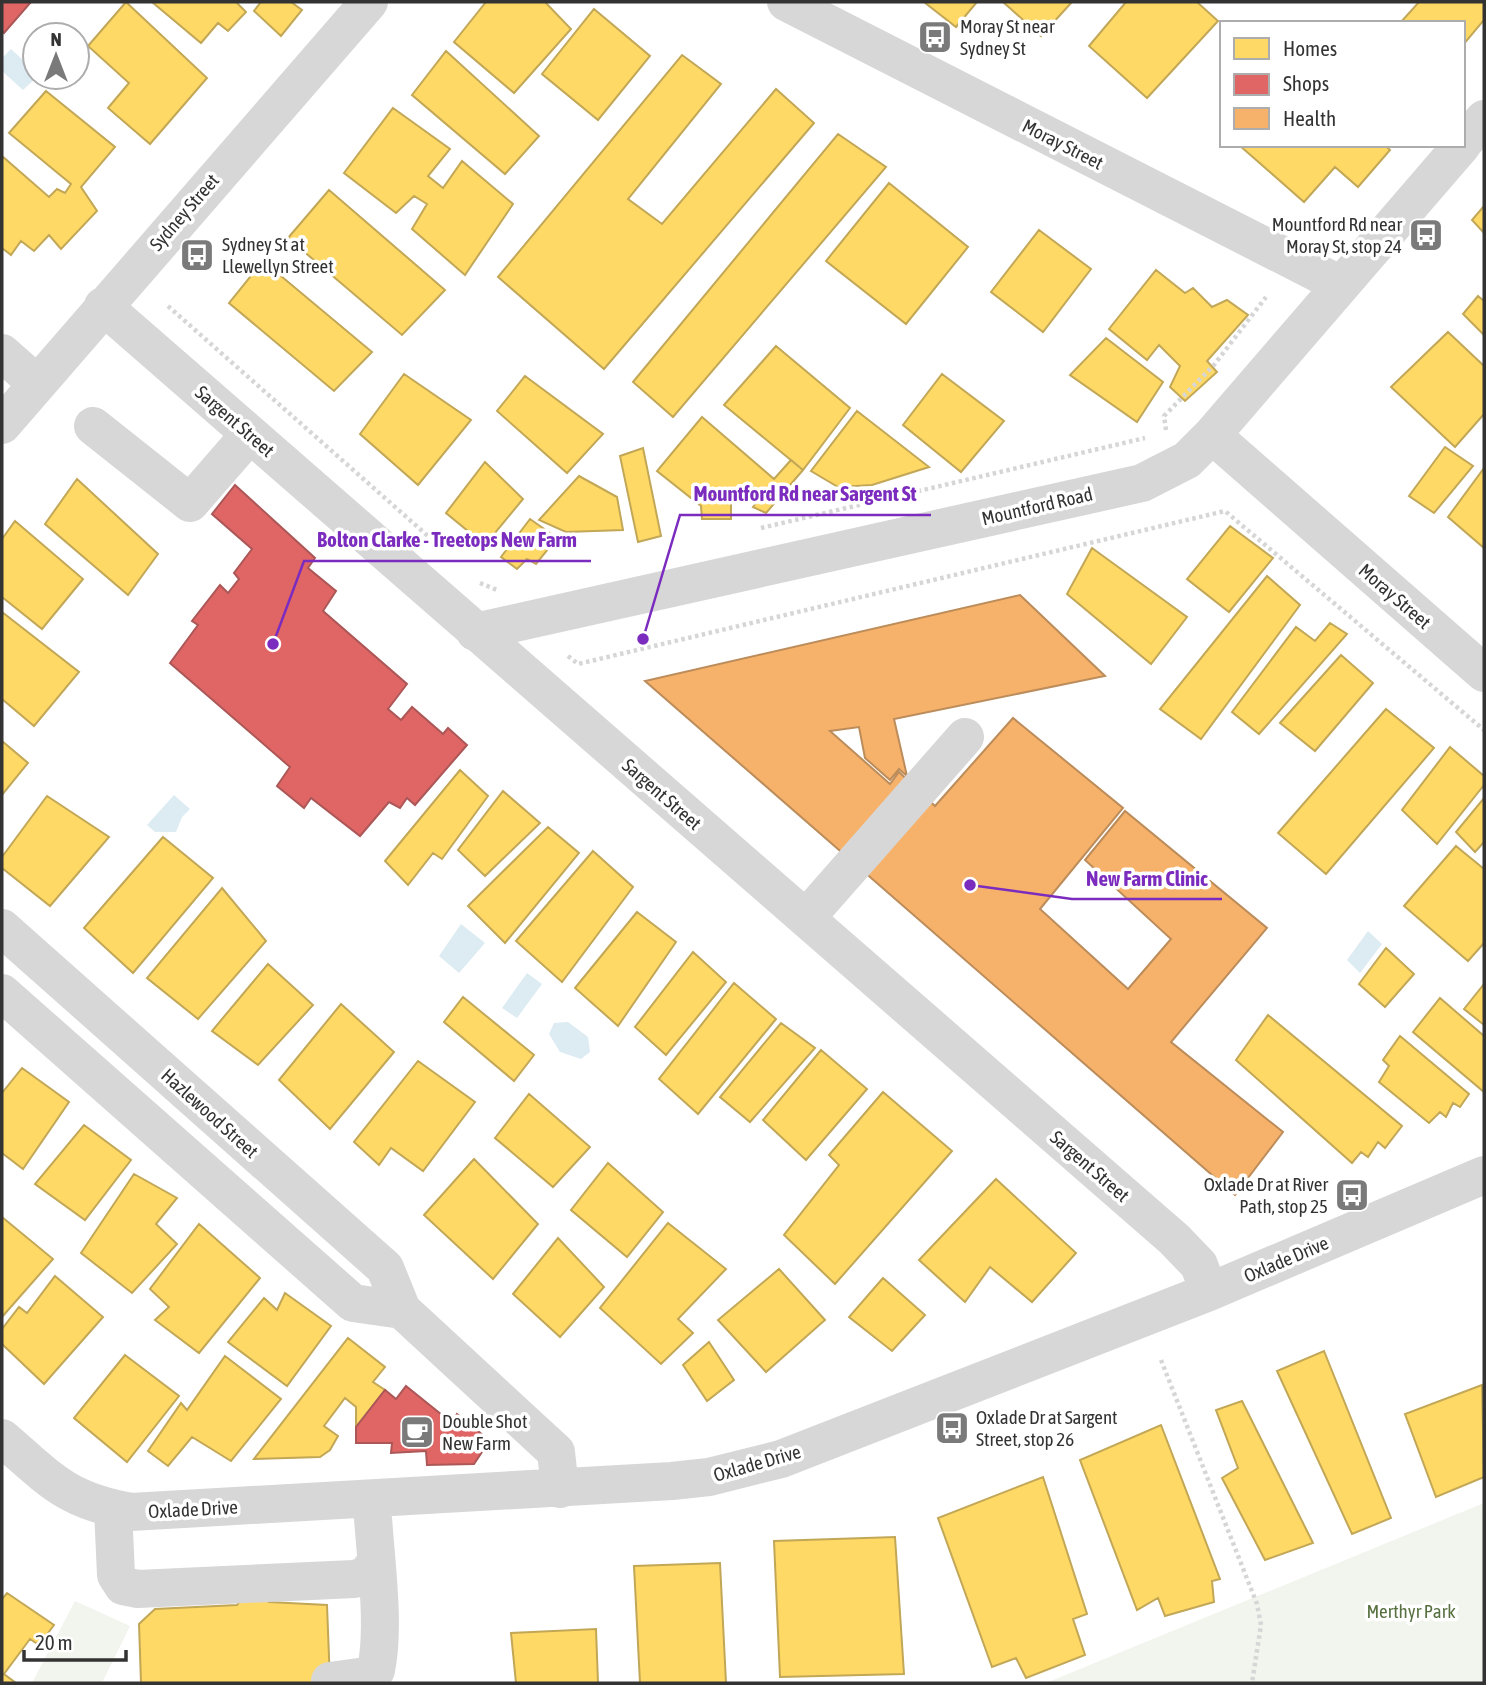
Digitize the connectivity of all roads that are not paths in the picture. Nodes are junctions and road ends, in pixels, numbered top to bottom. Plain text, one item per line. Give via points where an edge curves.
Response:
1 (369, 2) edge
2 (786, 2) edge
3 (1484, 119) edge
4 (1465, 141) edge
5 (1459, 147) edge
6 (1341, 285) junction
7 (103, 306) junction
8 (2, 353) edge
9 (37, 384) junction
10 (2, 425) edge
11 (93, 426) dead end
12 (250, 434) junction
13 (1212, 435) junction
14 (475, 632) junction
15 (1484, 673) edge
16 (965, 737) dead end
17 (806, 918) junction
18 (2, 928) edge
19 (2, 993) edge
20 (1484, 1175) edge
21 (1209, 1292) junction
22 (402, 1310) junction
23 (2, 1438) edge
24 (560, 1489) junction
25 (372, 1500) junction
26 (113, 1509) junction
27 (375, 1563) junction
28 (330, 1681) dead end

1 - 7 street, Sydney Street
2 - 6 street, Moray Street
3 - 4 street, Mountford Road
5 - 6 street, Mountford Road
6 - 13 street, Mountford Road
7 - 9 street, Sydney Street
7 - 12 street, Sargent Street
8 - 9 street
9 - 10 street, Sydney Street
11 - 12 street via 190,503
12 - 14 street, Sargent Street
13 - 14 street, Mountford Road via 1187,460 1142,483
13 - 15 street, Moray Street
14 - 17 street, Sargent Street
16 - 17 street
17 - 21 street, Sargent Street via 1174,1239 1199,1265
18 - 22 street, Hazlewood Street via 385,1268
19 - 22 street via 353,1303
20 - 21 street, Oxlade Drive
21 - 24 street, Oxlade Drive via 781,1459 709,1478
22 - 24 street, Hazlewood Street via 556,1452
23 - 26 street, Oxlade Drive via 63,1491
24 - 25 street, Oxlade Drive
25 - 26 street, Oxlade Drive via 131,1512
25 - 27 street
26 - 27 street via 116,1575 123,1586 354,1579 366,1576
27 - 28 street via 376,1670 366,1676

